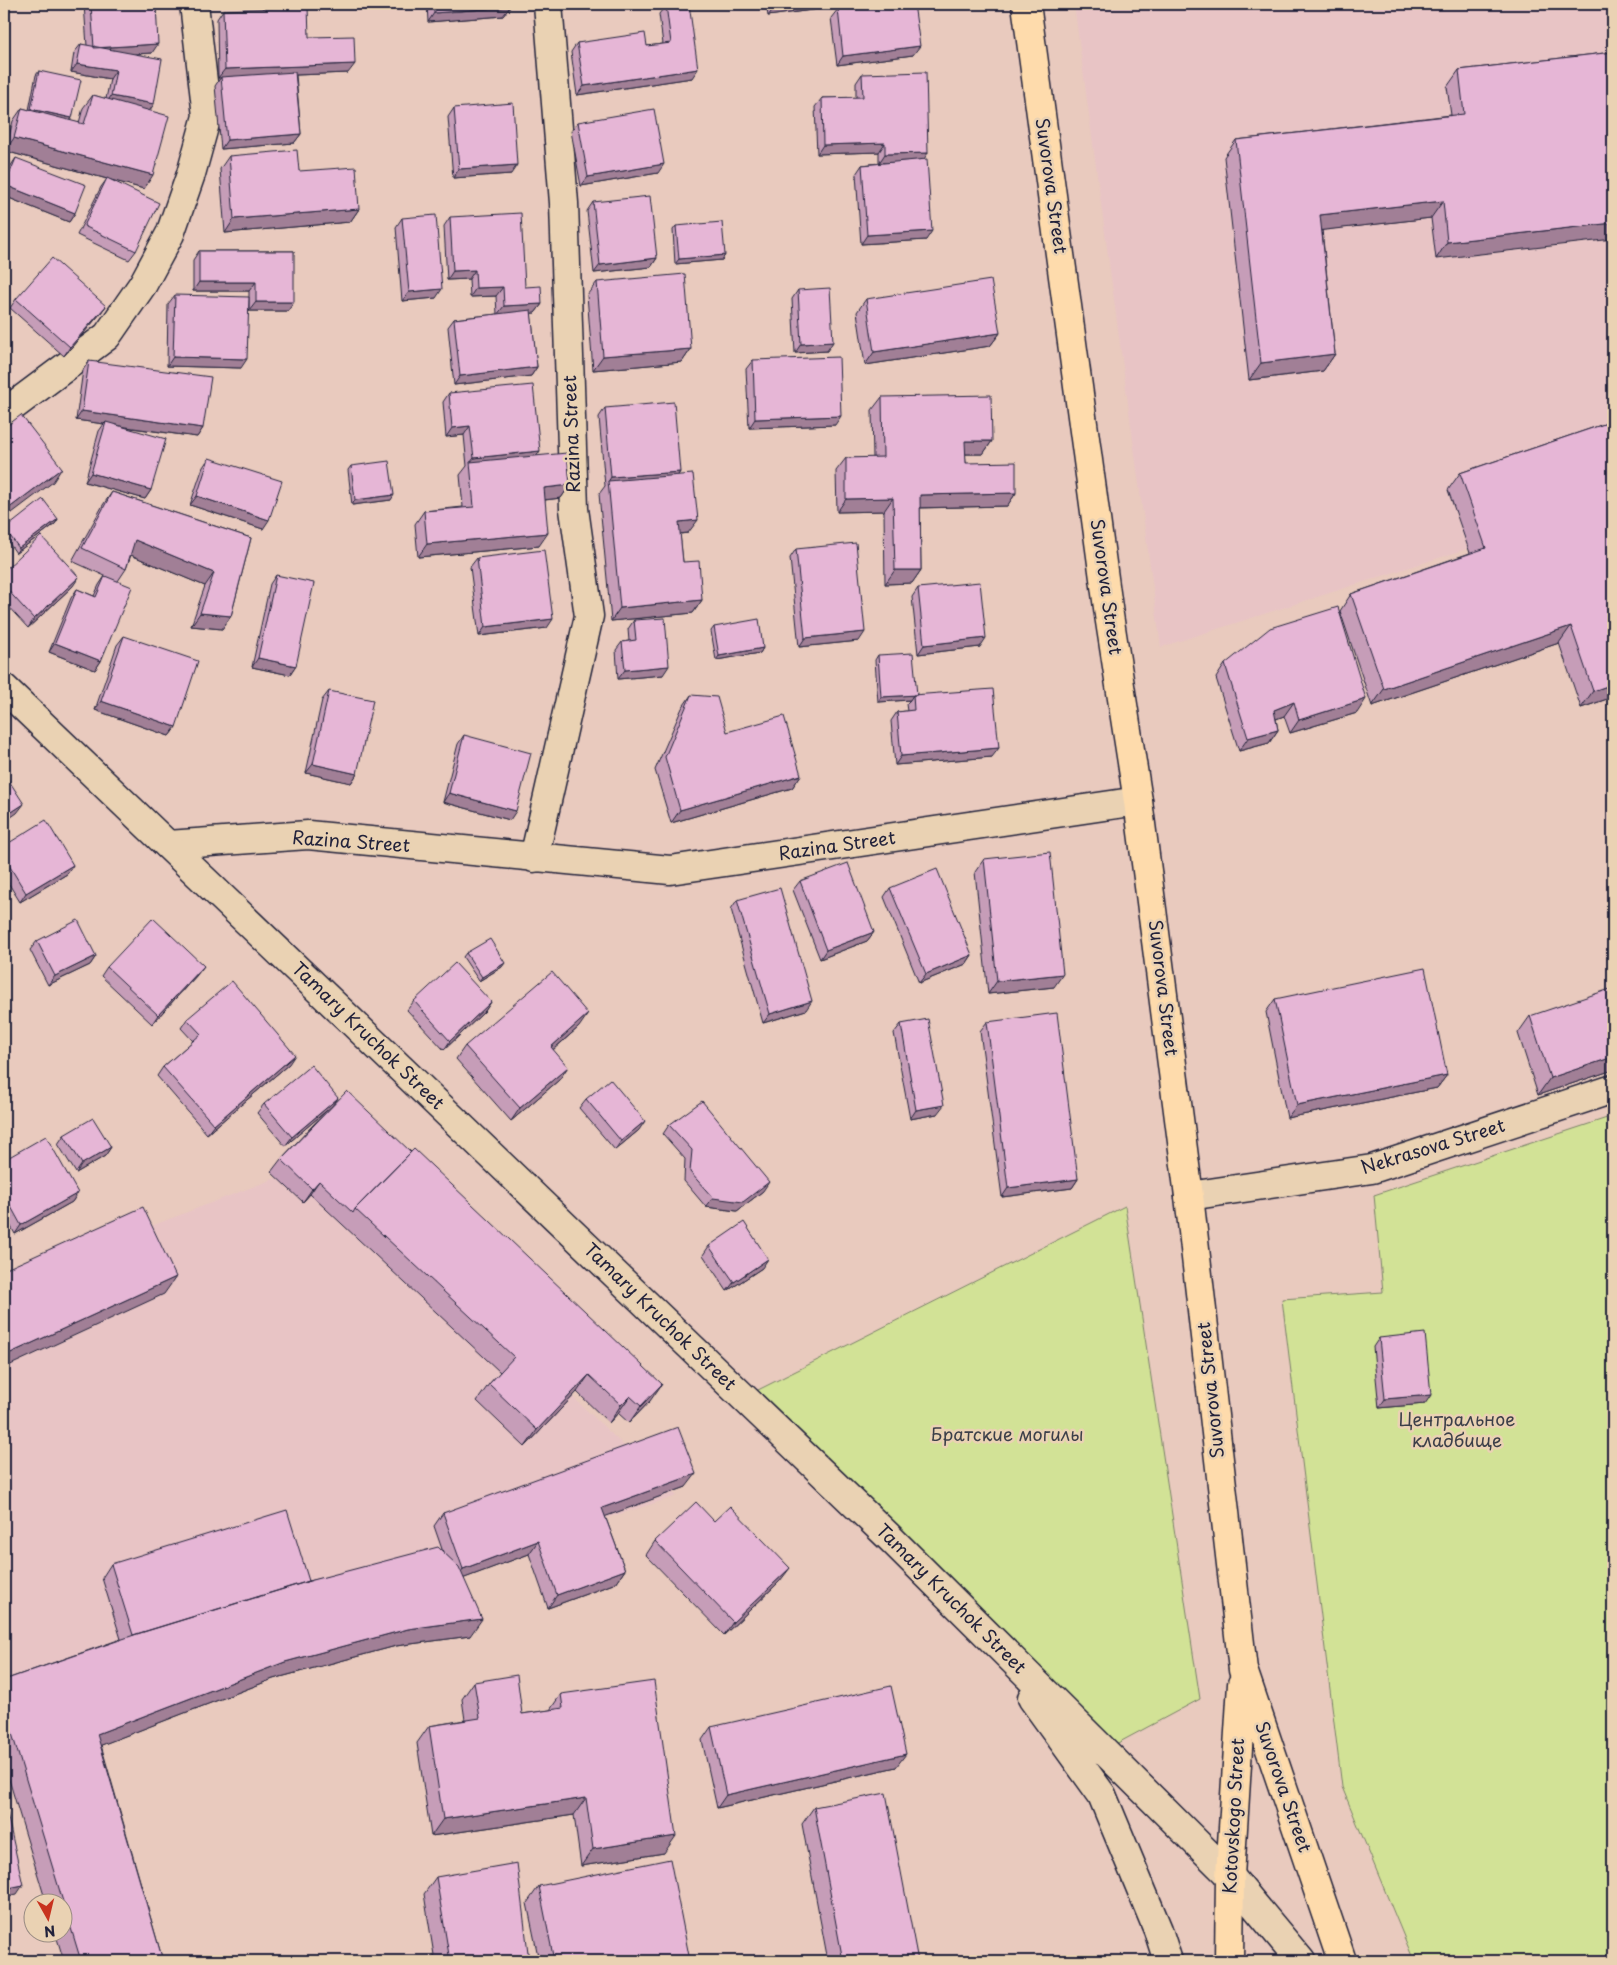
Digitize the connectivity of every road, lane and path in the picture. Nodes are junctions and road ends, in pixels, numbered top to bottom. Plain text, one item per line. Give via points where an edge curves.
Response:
1 (194, 4) edge
2 (548, 4) edge
3 (1026, 4) edge
4 (4, 413) edge
5 (4, 688) edge
6 (1138, 801) junction
7 (168, 845) junction
8 (534, 858) junction
9 (1613, 1089) edge
10 (1190, 1196) junction
11 (986, 1634) junction
12 (1243, 1670) junction
13 (1230, 1876) junction
14 (1168, 1961) edge
15 (1229, 1961) edge
16 (1300, 1961) edge
17 (1342, 1961) edge

1 - 4 street via 208,116 170,234 144,284 106,336
2 - 8 street, Razina Street via 564,203 574,509 589,616
3 - 6 main road, Suvorova Street via 1109,615
5 - 7 street, Tamary Kruchok Street
6 - 8 street, Razina Street via 670,870
6 - 10 main road, Suvorova Street
7 - 8 street, Razina Street via 308,835
7 - 11 street, Tamary Kruchok Street via 880,1528
9 - 10 street, Nekrasova Street via 1372,1169
10 - 12 main road, Suvorova Street
11 - 13 street, Tamary Kruchok Street
11 - 14 street via 1102,1795
12 - 13 main road, Kotovskogo Street
12 - 17 main road, Suvorova Street
13 - 15 main road, Kotovskogo Street
13 - 16 street, Tamary Kruchok Street

